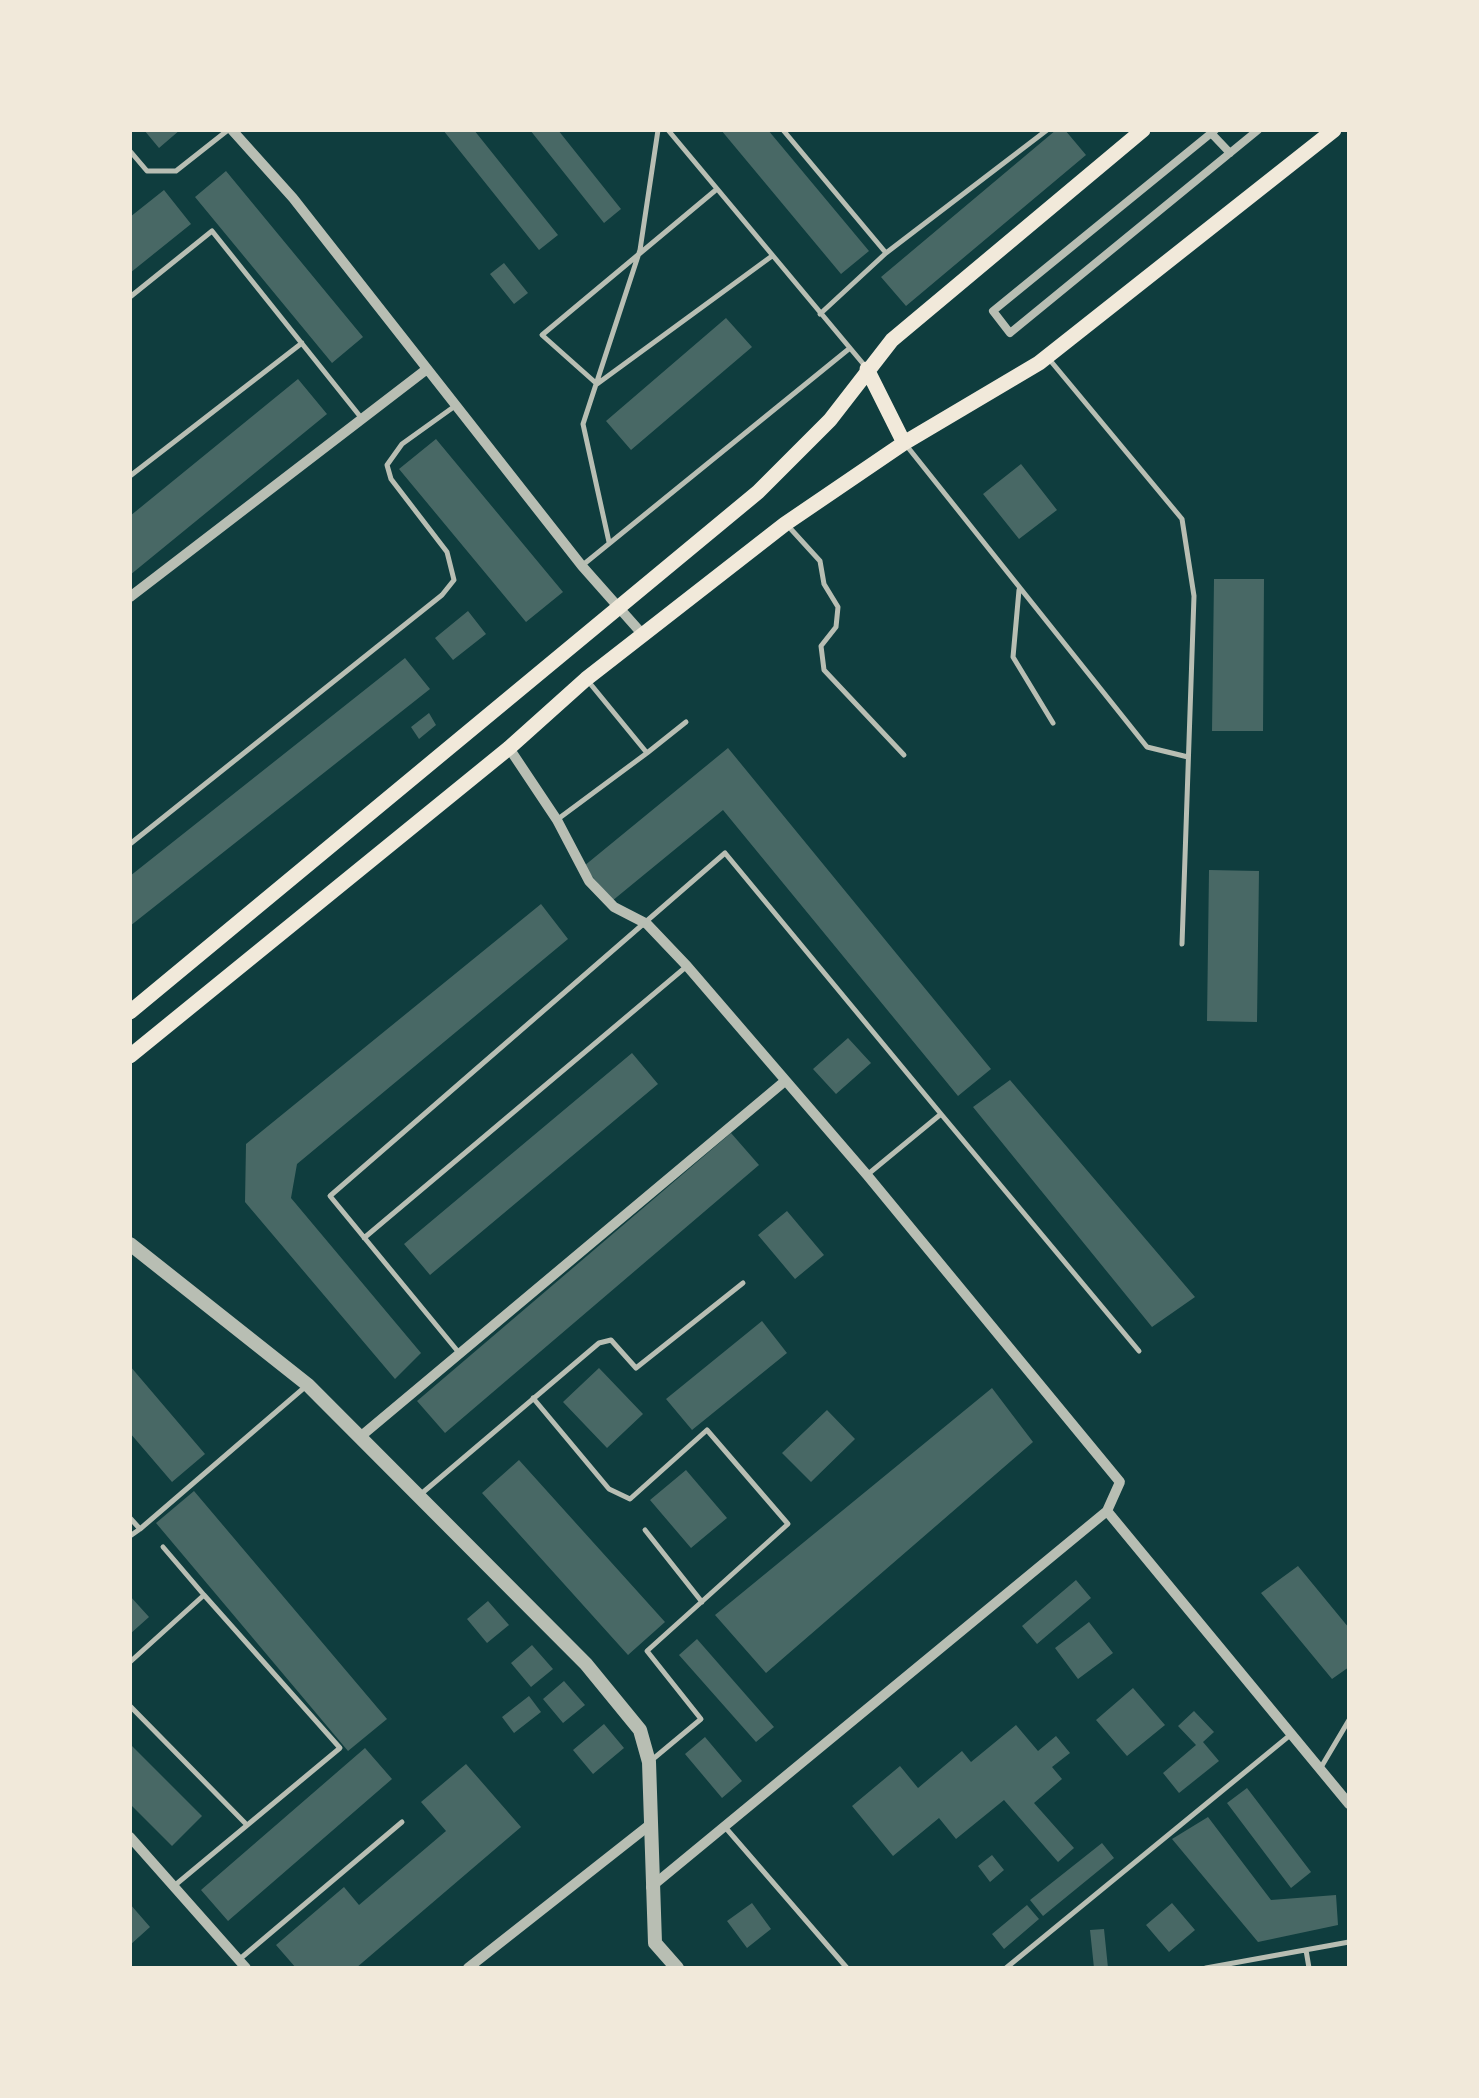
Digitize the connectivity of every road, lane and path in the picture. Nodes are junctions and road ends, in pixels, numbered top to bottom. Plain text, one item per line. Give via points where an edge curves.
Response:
1 (230, 130) edge
2 (658, 130) edge
3 (668, 130) edge
4 (783, 130) edge
5 (1047, 130) edge
6 (1143, 130) edge
7 (1258, 130) edge
8 (1334, 130) edge
9 (1213, 132) edge
10 (130, 151) edge
11 (1230, 153) junction
12 (717, 189) junction
13 (640, 250) junction
14 (886, 253) junction
15 (772, 256) junction
16 (130, 297) edge
17 (820, 314) junction
18 (302, 343) junction
19 (850, 348) junction
20 (1047, 357) junction
21 (427, 369) junction
22 (867, 369) junction
23 (597, 384) junction
24 (455, 406) junction
25 (364, 420) junction
26 (904, 443) junction
27 (130, 476) edge
28 (785, 524) junction
29 (609, 542) junction
30 (582, 566) junction
31 (1019, 587) junction
32 (130, 597) edge
33 (622, 609) junction
34 (644, 636) junction
35 (586, 679) junction
36 (686, 722) dead end
37 (1053, 723) dead end
38 (509, 748) junction
39 (648, 753) junction
40 (904, 755) dead end
41 (1189, 758) junction
42 (557, 820) junction
43 (130, 844) edge
44 (647, 924) junction
45 (1182, 944) dead end
46 (688, 966) junction
47 (130, 1012) edge
48 (130, 1056) edge
49 (785, 1081) junction
50 (940, 1114) junction
51 (868, 1175) junction
52 (364, 1238) junction
53 (130, 1244) edge
54 (743, 1283) dead end
55 (1139, 1351) dead end
56 (460, 1354) junction
57 (308, 1385) junction
58 (534, 1398) junction
59 (360, 1438) junction
60 (418, 1496) junction
61 (1108, 1511) junction
62 (130, 1518) edge
63 (140, 1529) junction
64 (645, 1530) dead end
65 (130, 1536) edge
66 (163, 1547) dead end
67 (204, 1595) junction
68 (702, 1602) junction
69 (130, 1662) edge
70 (130, 1706) edge
71 (1349, 1720) edge
72 (1289, 1736) junction
73 (649, 1762) junction
74 (1319, 1770) junction
75 (1349, 1804) edge
76 (402, 1822) dead end
77 (245, 1823) junction
78 (648, 1827) junction
79 (725, 1827) junction
80 (130, 1837) edge
81 (174, 1886) junction
82 (651, 1887) junction
83 (1349, 1942) edge
84 (1306, 1950) junction
85 (242, 1964) edge
86 (468, 1968) edge
87 (677, 1968) edge
88 (847, 1968) edge
89 (1006, 1968) edge
90 (1206, 1968) edge
91 (1309, 1968) edge

1 - 10 lane via 176,172 147,172
1 - 21 street via 293,198
2 - 13 lane
3 - 12 lane
4 - 14 lane
5 - 14 lane
6 - 22 main road via 892,340
7 - 11 street
8 - 20 main road
9 - 11 street
9 - 11 street via 993,312 1010,333
12 - 13 lane
12 - 15 lane
13 - 23 lane
13 - 23 lane via 542,334
14 - 17 lane
15 - 17 lane
15 - 23 lane
16 - 18 lane via 212,231
17 - 19 lane
18 - 25 lane
18 - 27 lane
19 - 22 lane
19 - 29 lane
20 - 26 main road
20 - 41 lane via 1182,519 1194,596
21 - 24 street
21 - 25 street
22 - 26 main road
22 - 33 main road via 830,420 758,492
23 - 29 lane via 583,424
24 - 30 street
24 - 43 lane via 402,444 387,466 447,552 454,580
25 - 32 street
26 - 28 main road
26 - 31 lane
28 - 34 main road
28 - 40 lane via 820,562 838,607 836,627 821,646 824,670
29 - 30 lane
30 - 33 street
31 - 37 lane via 1013,657
31 - 41 lane via 1146,747
33 - 34 street
33 - 47 main road
34 - 35 main road
35 - 38 main road
35 - 39 lane
36 - 39 lane
38 - 42 street
38 - 48 main road
39 - 42 lane
41 - 45 lane
42 - 44 street via 589,881 614,907
44 - 46 street
44 - 50 lane via 725,854
44 - 52 lane via 330,1196
46 - 49 street
46 - 52 lane
49 - 51 street
49 - 56 street
50 - 51 lane
50 - 55 lane
51 - 61 street via 1120,1482
52 - 56 lane
53 - 57 street
54 - 58 lane via 636,1368 611,1340 599,1343
56 - 59 street
57 - 59 street
57 - 63 lane
58 - 60 lane
58 - 68 lane via 608,1489 630,1499 707,1430 788,1524
59 - 60 street
60 - 73 street via 586,1664 640,1730
61 - 72 street
61 - 79 street
62 - 63 lane
63 - 65 lane
64 - 68 lane
66 - 67 lane
67 - 69 lane
67 - 77 lane via 340,1748
68 - 73 lane via 648,1651 701,1718
70 - 77 lane
71 - 74 lane
72 - 74 street
72 - 89 lane
73 - 78 street
74 - 75 street
76 - 85 lane
77 - 81 lane
78 - 82 street
78 - 86 street
79 - 82 street
79 - 88 lane
80 - 81 street
81 - 85 street
82 - 87 street via 655,1943
83 - 84 lane
84 - 90 lane
84 - 91 lane

